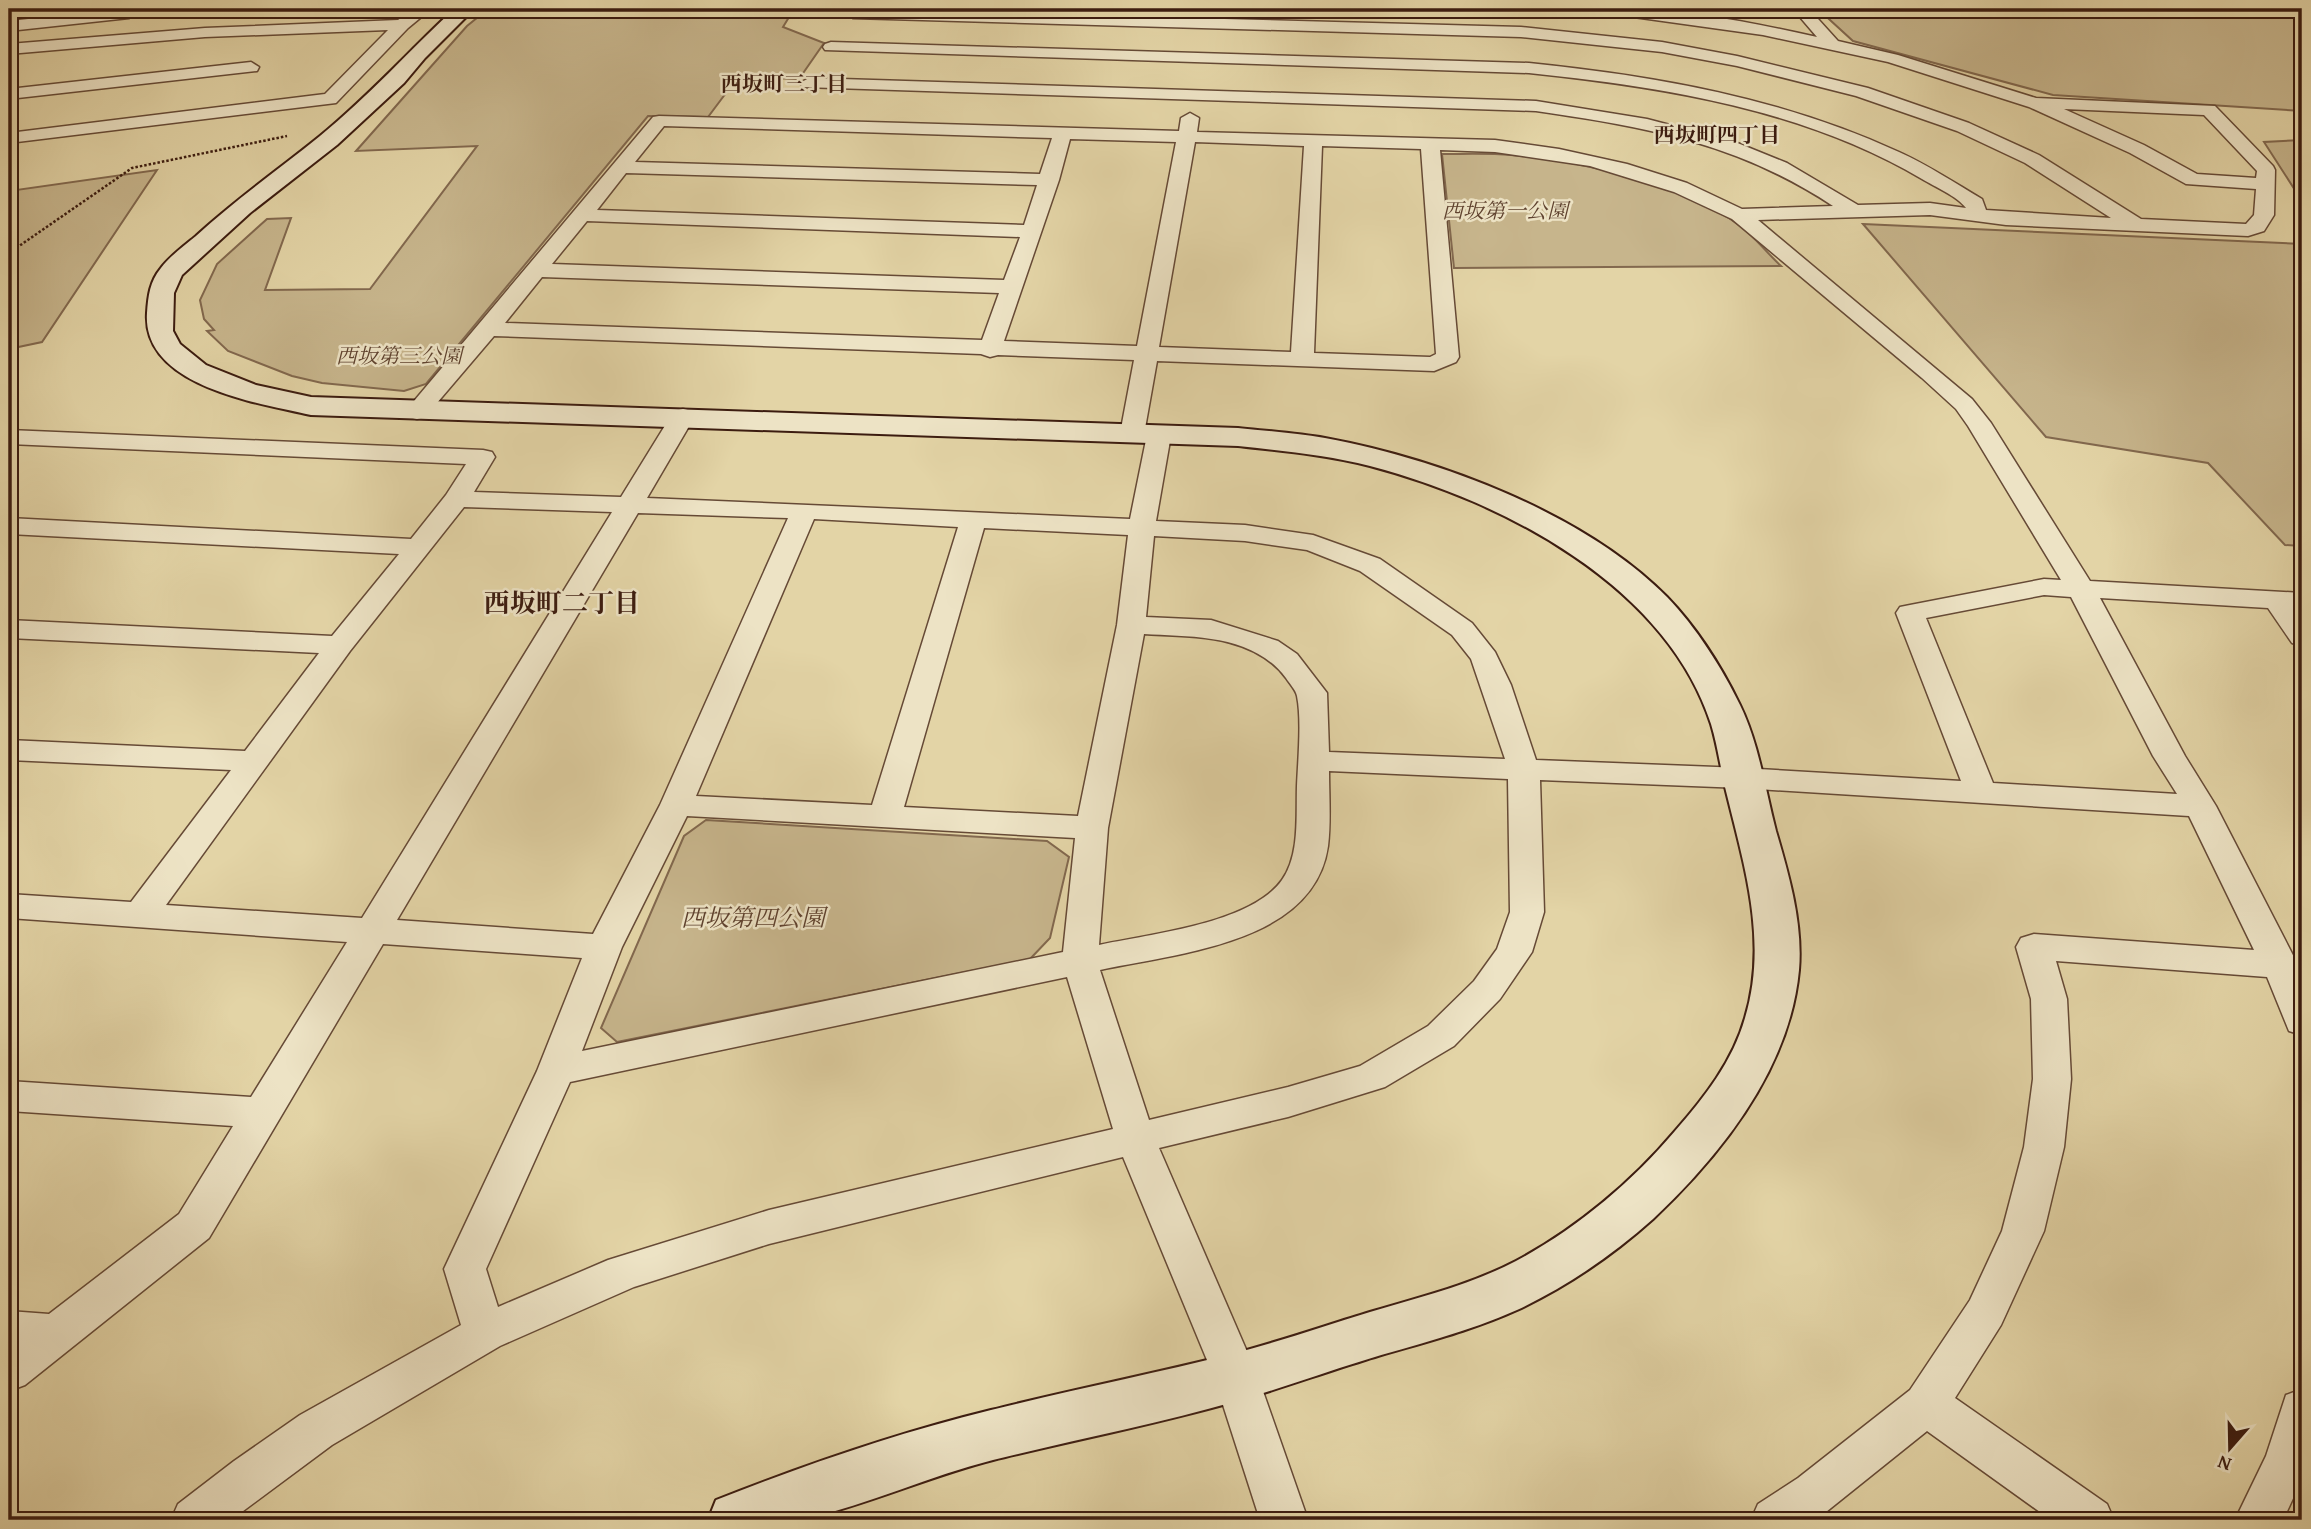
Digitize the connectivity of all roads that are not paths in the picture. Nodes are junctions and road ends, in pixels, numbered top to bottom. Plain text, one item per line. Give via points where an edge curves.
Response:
1 (321, 9) edge
2 (423, 9) edge
3 (465, 9) edge
4 (1612, 9) edge
5 (1801, 9) edge
6 (854, 11) edge
7 (89, 13) edge
8 (129, 13) dead end
9 (183, 15) dead end
10 (1209, 16) edge
11 (402, 25) junction
12 (9, 26) edge
13 (296, 27) junction
14 (155, 34) junction
15 (278, 43) dead end
16 (1831, 44) junction
17 (9, 49) edge
18 (1202, 57) junction
19 (1527, 63) junction
20 (813, 76) junction
21 (9, 94) edge
22 (1195, 94) junction
23 (2035, 103) junction
24 (208, 112) junction
25 (779, 124) junction
26 (1062, 134) junction
27 (9, 138) edge
28 (1187, 138) junction
29 (1313, 141) junction
30 (1430, 144) junction
31 (621, 167) junction
32 (1049, 180) junction
33 (2266, 184) junction
34 (1853, 211) junction
35 (1976, 214) junction
36 (581, 215) junction
37 (1739, 215) junction
38 (2138, 226) junction
39 (1032, 231) junction
40 (535, 270) junction
41 (1011, 287) junction
42 (488, 329) junction
43 (990, 350) junction
44 (1147, 356) junction
45 (1302, 361) junction
46 (417, 412) junction
47 (683, 416) junction
48 (1145, 434) junction
49 (9, 437) edge
50 (457, 499) junction
51 (630, 505) junction
52 (804, 511) junction
53 (973, 519) junction
54 (9, 526) edge
55 (1142, 526) junction
56 (418, 547) junction
57 (2081, 589) junction
58 (2289, 600) edge
59 (1131, 625) junction
60 (9, 629) edge
61 (2302, 637) edge
62 (340, 645) junction
63 (9, 750) edge
64 (254, 761) junction
65 (1314, 761) junction
66 (1524, 771) junction
67 (1742, 778) junction
68 (1981, 792) junction
69 (676, 805) junction
70 (2200, 806) junction
71 (885, 815) junction
72 (1092, 828) junction
73 (9, 906) edge
74 (140, 915) junction
75 (374, 931) junction
76 (604, 947) junction
77 (1080, 962) junction
78 (2280, 965) junction
79 (2302, 1021) edge
80 (556, 1071) junction
81 (9, 1096) edge
82 (261, 1113) junction
83 (1136, 1140) junction
84 (9, 1330) edge
85 (485, 1333) junction
86 (58, 1334) junction
87 (9, 1371) edge
88 (1236, 1377) junction
89 (1926, 1404) junction
90 (2302, 1409) edge
91 (195, 1520) edge
92 (737, 1520) edge
93 (1284, 1520) edge
94 (1775, 1520) edge
95 (2090, 1520) edge
96 (2259, 1520) edge

1 - 13 street
2 - 11 street
3 - 46 street via 329,140 241,208 191,254 172,272 161,293 159,331 168,349 196,371 247,392 311,406
4 - 16 street
5 - 16 street
6 - 10 street
6 - 20 street
7 - 8 street
7 - 12 street
9 - 14 street
10 - 18 street
10 - 19 street
11 - 13 street
11 - 24 street via 330,99
13 - 14 street
13 - 15 street
14 - 17 street
16 - 23 street via 1931,69
18 - 19 street
18 - 20 street
18 - 22 street
19 - 22 street
19 - 34 street via 1644,123 1755,155
19 - 35 street via 1679,88 1794,118 1891,155 1975,203
19 - 38 street via 1662,47 1862,92 1963,127 2032,159
20 - 22 street
20 - 25 street
21 - 24 street via 256,62
22 - 28 street
23 - 33 street via 2193,180
23 - 33 street via 2209,110 2266,170
24 - 27 street
25 - 26 street
25 - 31 street via 659,121
26 - 28 street
26 - 32 street
28 - 29 street
28 - 44 street
29 - 30 street
29 - 45 street
30 - 37 street via 1495,146 1616,165 1684,188
30 - 45 street via 1448,357 1434,364
31 - 32 street
31 - 36 street
32 - 39 street
33 - 38 street via 2264,215 2257,227 2248,230
34 - 35 street via 1930,209
34 - 37 street
35 - 38 street
36 - 39 street
36 - 40 street
37 - 57 street via 1964,404 1997,449
39 - 41 street
40 - 41 street
40 - 42 street
41 - 43 street
42 - 43 street
42 - 46 street
43 - 44 street
44 - 45 street
44 - 48 street
46 - 47 street
47 - 48 street
47 - 51 street
48 - 55 street
48 - 67 street via 1238,437 1329,448 1427,472 1505,503 1584,548 1653,602 1695,657 1724,710
49 - 50 street via 483,457
50 - 51 street
50 - 56 street
51 - 52 street
51 - 75 street
52 - 53 street
52 - 69 street
53 - 55 street
53 - 71 street
54 - 56 street
55 - 59 street
55 - 66 street via 1313,543 1370,565 1462,629 1485,658
56 - 62 street
57 - 58 street
57 - 68 street via 2044,587 1910,613
57 - 70 street
58 - 61 street
59 - 65 street via 1210,629 1268,647 1287,660 1312,693
59 - 72 street
60 - 62 street
62 - 64 street
63 - 64 street
64 - 74 street
65 - 66 street
65 - 77 street via 1311,846 1296,887 1230,930
66 - 67 street
66 - 83 street via 1527,912 1514,952 1487,990 1441,1036 1372,1076
67 - 68 street
67 - 88 street via 1777,919 1772,1012 1740,1084 1687,1155 1623,1216 1527,1283
68 - 70 street
69 - 71 street
69 - 76 street
70 - 78 street
71 - 72 street
72 - 77 street
73 - 74 street
74 - 75 street
75 - 76 street
75 - 82 street
76 - 80 street
77 - 80 street
77 - 83 street
78 - 79 street
78 - 89 street via 2034,947 2049,999 2052,1079 2044,1147 2023,1231 1986,1312
80 - 85 street via 466,1269
81 - 82 street
82 - 86 street via 194,1226
83 - 85 street via 769,1227 623,1273
83 - 88 street
84 - 86 street
85 - 91 street via 316,1430
86 - 87 street
88 - 92 street via 984,1437 805,1492
88 - 93 street
89 - 94 street via 1815,1494
89 - 95 street
90 - 96 street via 2288,1459

